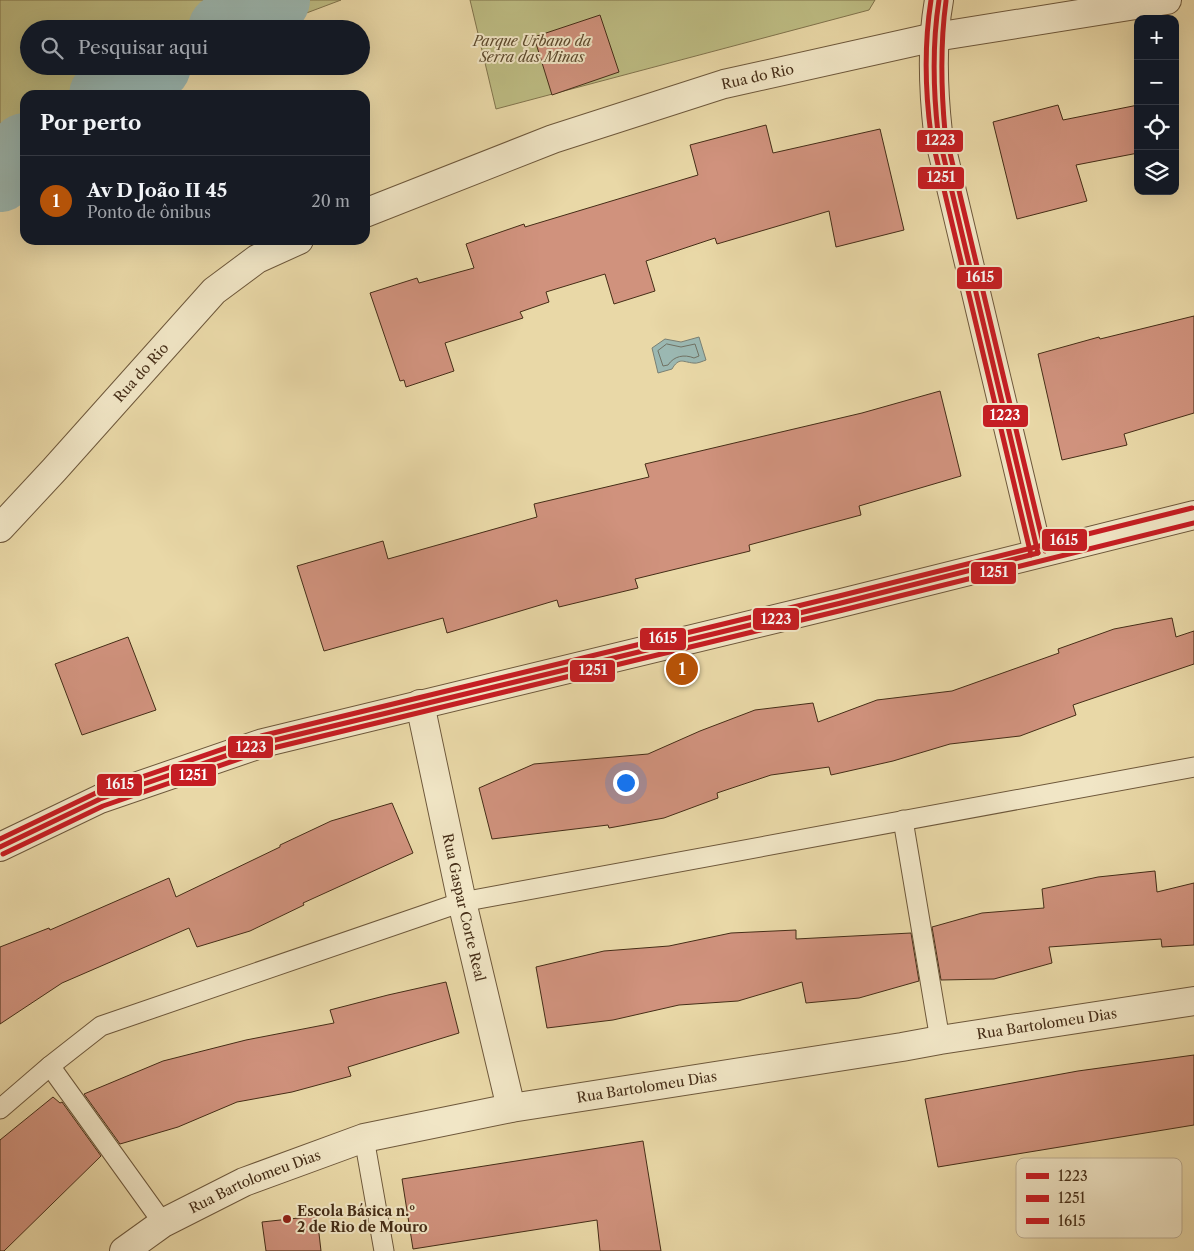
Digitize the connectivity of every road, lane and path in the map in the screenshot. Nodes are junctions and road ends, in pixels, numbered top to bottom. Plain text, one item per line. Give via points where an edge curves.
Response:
1 (939, 0) edge
2 (1167, 0) edge
3 (935, 37) junction
4 (370, 211) edge
5 (288, 245) edge
6 (1194, 514) edge
7 (0, 528) edge
8 (1038, 553) junction
9 (420, 704) junction
10 (1194, 767) edge
11 (903, 820) junction
12 (0, 847) edge
13 (462, 902) junction
14 (1194, 1002) edge
15 (940, 1040) junction
16 (50, 1066) junction
17 (511, 1108) junction
18 (0, 1109) edge
19 (364, 1138) junction
20 (163, 1223) junction
21 (124, 1251) edge
22 (384, 1251) edge

1 - 3 street
2 - 3 street, Rua do Rio
3 - 4 street, Rua do Rio via 724,84 553,139
3 - 8 street via 934,97 938,133
5 - 7 street, Rua do Rio via 256,259 214,291
6 - 8 street
8 - 9 street
9 - 12 street via 263,743 100,799
9 - 13 street, Rua Gaspar Corte Real
10 - 11 lane
11 - 13 lane
11 - 15 lane
13 - 16 lane via 101,1026
13 - 17 street, Rua Gaspar Corte Real
14 - 15 street, Rua Bartolomeu Dias
15 - 17 street, Rua Bartolomeu Dias
16 - 18 lane
16 - 20 lane
17 - 19 street, Rua Bartolomeu Dias
19 - 20 street, Rua Bartolomeu Dias via 244,1182
19 - 22 lane
20 - 21 street, Rua Bartolomeu Dias

